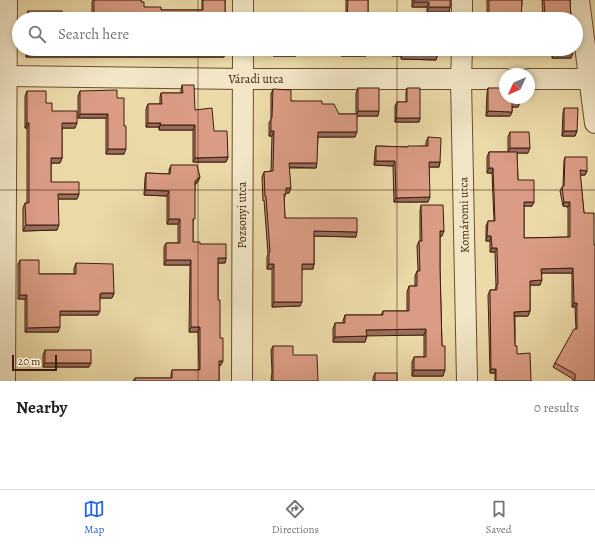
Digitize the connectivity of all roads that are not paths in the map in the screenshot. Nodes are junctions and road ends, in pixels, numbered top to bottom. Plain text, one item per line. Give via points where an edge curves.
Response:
1 (7, 0) edge
2 (243, 0) edge
3 (462, 0) edge
4 (579, 0) edge
5 (243, 12) edge
6 (462, 12) edge
7 (581, 12) edge
8 (583, 32) edge
9 (243, 56) edge
10 (462, 56) edge
11 (6, 76) junction
12 (461, 78) junction
13 (243, 79) junction
14 (499, 79) edge
15 (535, 79) edge
16 (589, 79) junction
17 (595, 123) edge
18 (3, 217) edge
19 (5, 381) edge
20 (242, 381) edge
21 (468, 381) edge

1 - 11 street
2 - 5 street
3 - 6 street
4 - 7 street
8 - 16 street
9 - 13 street, Pozsonyi utca
10 - 12 street, Komáromi utca
11 - 13 street, Váradi utca
11 - 18 street
12 - 13 street, Váradi utca
12 - 14 street, Váradi utca
12 - 21 street, Komáromi utca
13 - 20 street, Pozsonyi utca
15 - 16 street
16 - 17 street
18 - 19 street

